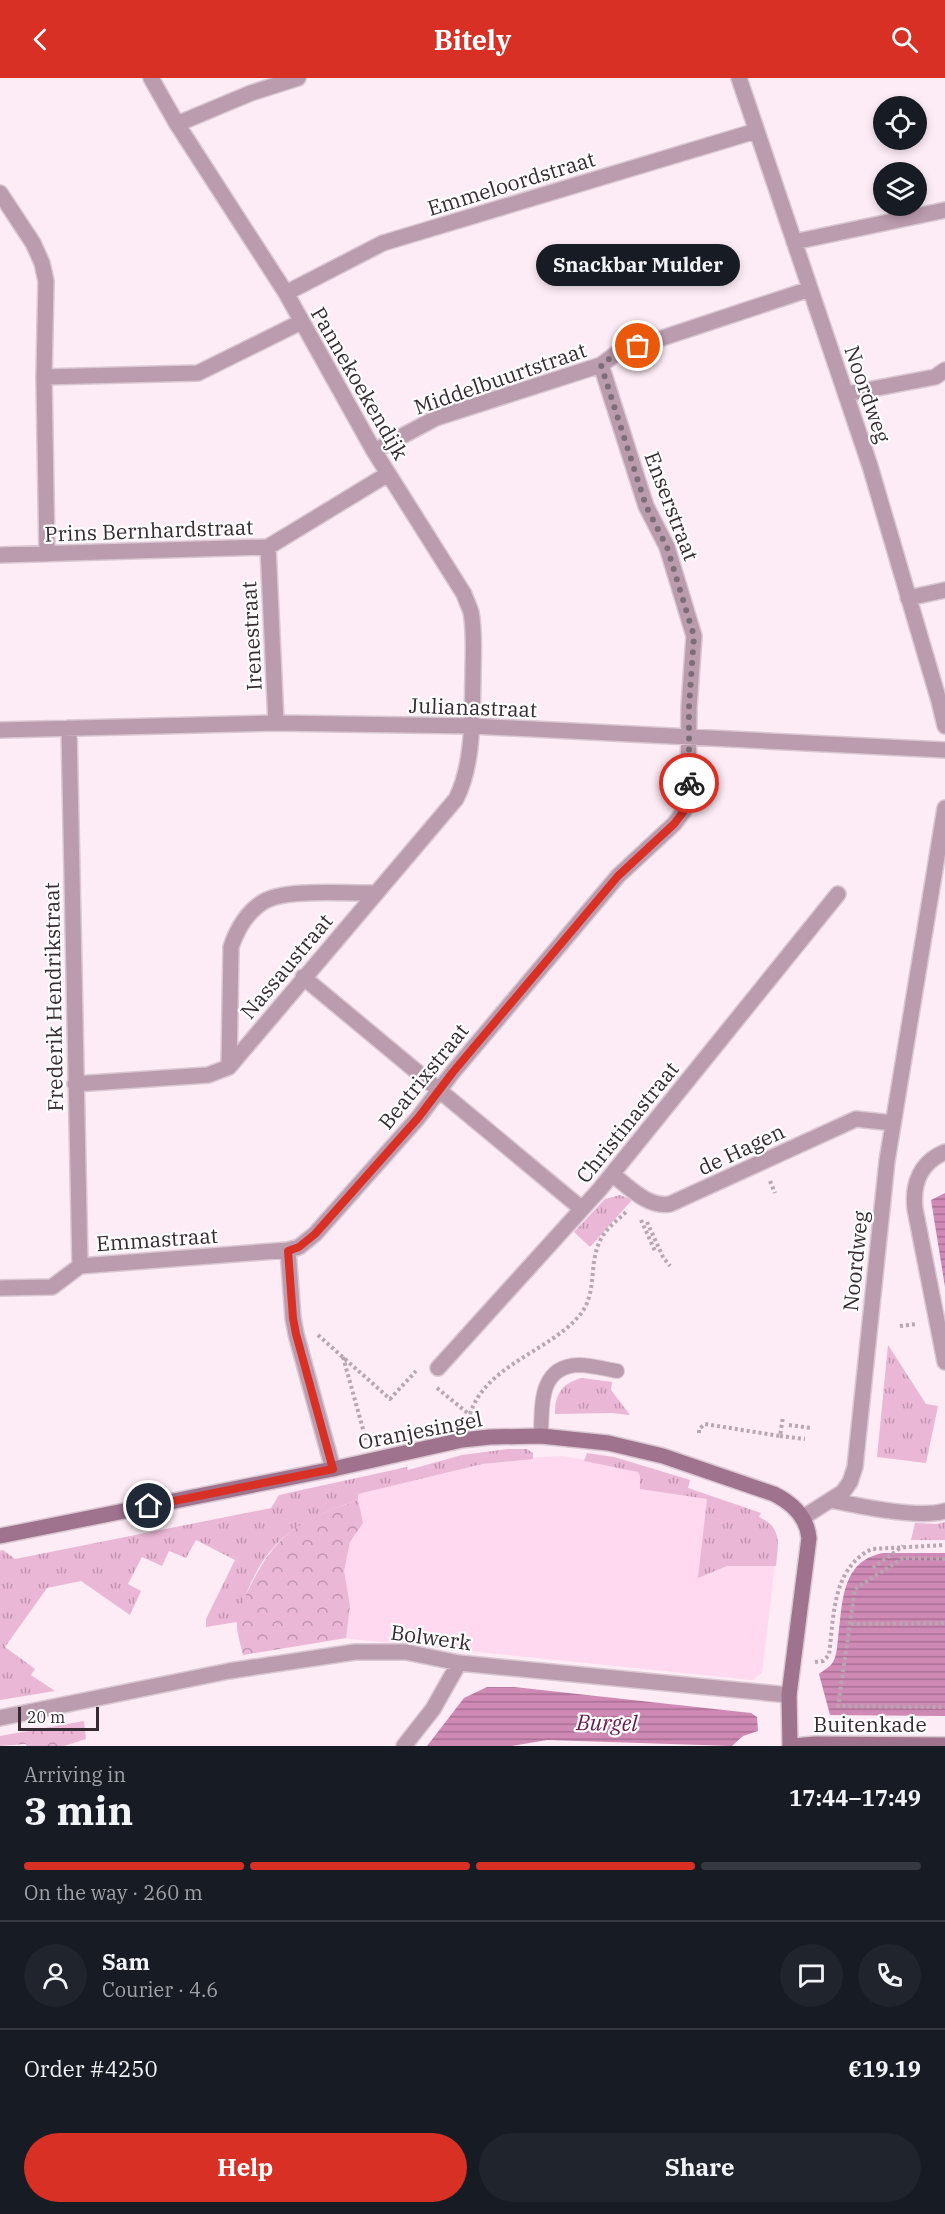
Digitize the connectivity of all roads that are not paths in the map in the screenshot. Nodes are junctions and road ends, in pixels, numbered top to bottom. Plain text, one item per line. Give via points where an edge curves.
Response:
1 (151, 78) edge
2 (298, 78) edge
3 (739, 78) edge
4 (177, 124) junction
5 (756, 131) junction
6 (0, 193) edge
7 (945, 210) edge
8 (794, 242) junction
9 (810, 289) junction
10 (286, 293) junction
11 (301, 322) junction
12 (601, 365) junction
13 (945, 370) edge
14 (44, 377) junction
15 (846, 394) junction
16 (374, 451) junction
17 (388, 474) junction
18 (268, 547) junction
19 (47, 554) junction
20 (0, 555) edge
21 (945, 590) edge
22 (908, 598) junction
23 (276, 723) junction
24 (472, 726) junction
25 (945, 726) edge
26 (69, 728) junction
27 (0, 730) edge
28 (690, 736) junction
29 (945, 750) edge
30 (945, 808) edge
31 (375, 893) junction
32 (838, 894) dead end
33 (303, 977) junction
34 (229, 1067) junction
35 (75, 1084) junction
36 (438, 1091) junction
37 (893, 1123) junction
38 (945, 1152) edge
39 (612, 1174) junction
40 (582, 1209) junction
41 (288, 1251) junction
42 (80, 1266) junction
43 (0, 1288) edge
44 (945, 1362) edge
45 (438, 1368) dead end
46 (617, 1371) dead end
47 (540, 1436) junction
48 (333, 1469) junction
49 (831, 1500) junction
50 (945, 1511) edge
51 (802, 1518) junction
52 (0, 1536) edge
53 (459, 1663) junction
54 (789, 1695) junction
55 (0, 1718) edge
56 (945, 1745) edge
57 (404, 1746) edge
58 (792, 1746) edge

1 - 4 street, Pannekoekendijk
2 - 4 street
3 - 5 street, Noordweg
4 - 10 street, Pannekoekendijk
5 - 8 street, Noordweg
5 - 10 street, Emmeloordstraat via 383,243
6 - 14 street via 42,263 46,281
7 - 8 street
8 - 9 street, Noordweg
9 - 12 street, Middelbuurtstraat via 617,353
9 - 15 street, Noordweg
10 - 11 street, Pannekoekendijk
11 - 14 street via 198,373
11 - 16 street, Pannekoekendijk
12 - 16 street, Middelbuurtstraat via 436,418
12 - 28 street, Enserstraat via 646,506 667,547 694,636
13 - 15 street via 935,377
14 - 19 street
15 - 22 street, Noordweg
16 - 17 street, Pannekoekendijk
17 - 18 street, Prins Bernhardstraat
17 - 24 street, Pannekoekendijk via 470,609 474,632
18 - 19 street, Prins Bernhardstraat
18 - 23 street, Irenestraat
19 - 20 street, Prins Bernhardstraat
21 - 22 street
22 - 25 street, Noordweg
23 - 24 street, Julianastraat
23 - 26 street, Julianastraat
24 - 28 street, Julianastraat
24 - 31 street, Nassaustraat via 462,788 456,799
26 - 27 street, Julianastraat
26 - 35 street, Frederik Hendrikstraat
28 - 29 street, Julianastraat
28 - 36 street, Beatrixstraat via 684,811 618,876
30 - 37 street, Noordweg
31 - 33 street, Nassaustraat
31 - 34 street, Nassaustraat via 283,895 251,911 231,946
32 - 39 street, Christinastraat
33 - 34 street, Nassaustraat
33 - 36 street
34 - 35 street via 208,1075
35 - 42 street, Frederik Hendrikstraat
36 - 40 street
36 - 41 street, Beatrixstraat via 315,1234
37 - 39 street, de Hagen via 856,1119 670,1204 647,1200
37 - 49 street, Noordweg via 855,1467 847,1488
38 - 44 street via 926,1165 917,1178 914,1194
39 - 40 street, Christinastraat
40 - 45 street, Christinastraat
41 - 42 street, Emmastraat
41 - 48 street via 293,1318
42 - 43 street, Emmastraat via 52,1287
46 - 47 lane via 582,1365 556,1374 542,1396
47 - 48 street, Oranjesingel via 462,1440
47 - 51 street, Oranjesingel via 589,1440 663,1456 774,1494 793,1505
48 - 52 street, Oranjesingel
49 - 50 street via 903,1512
49 - 51 street, Noordweg
51 - 54 street via 809,1538
53 - 54 street, Bolwerk
53 - 55 street, Bolwerk via 406,1652 355,1652 229,1671
53 - 57 street via 433,1709
54 - 58 street
56 - 58 street, Buitenkade

